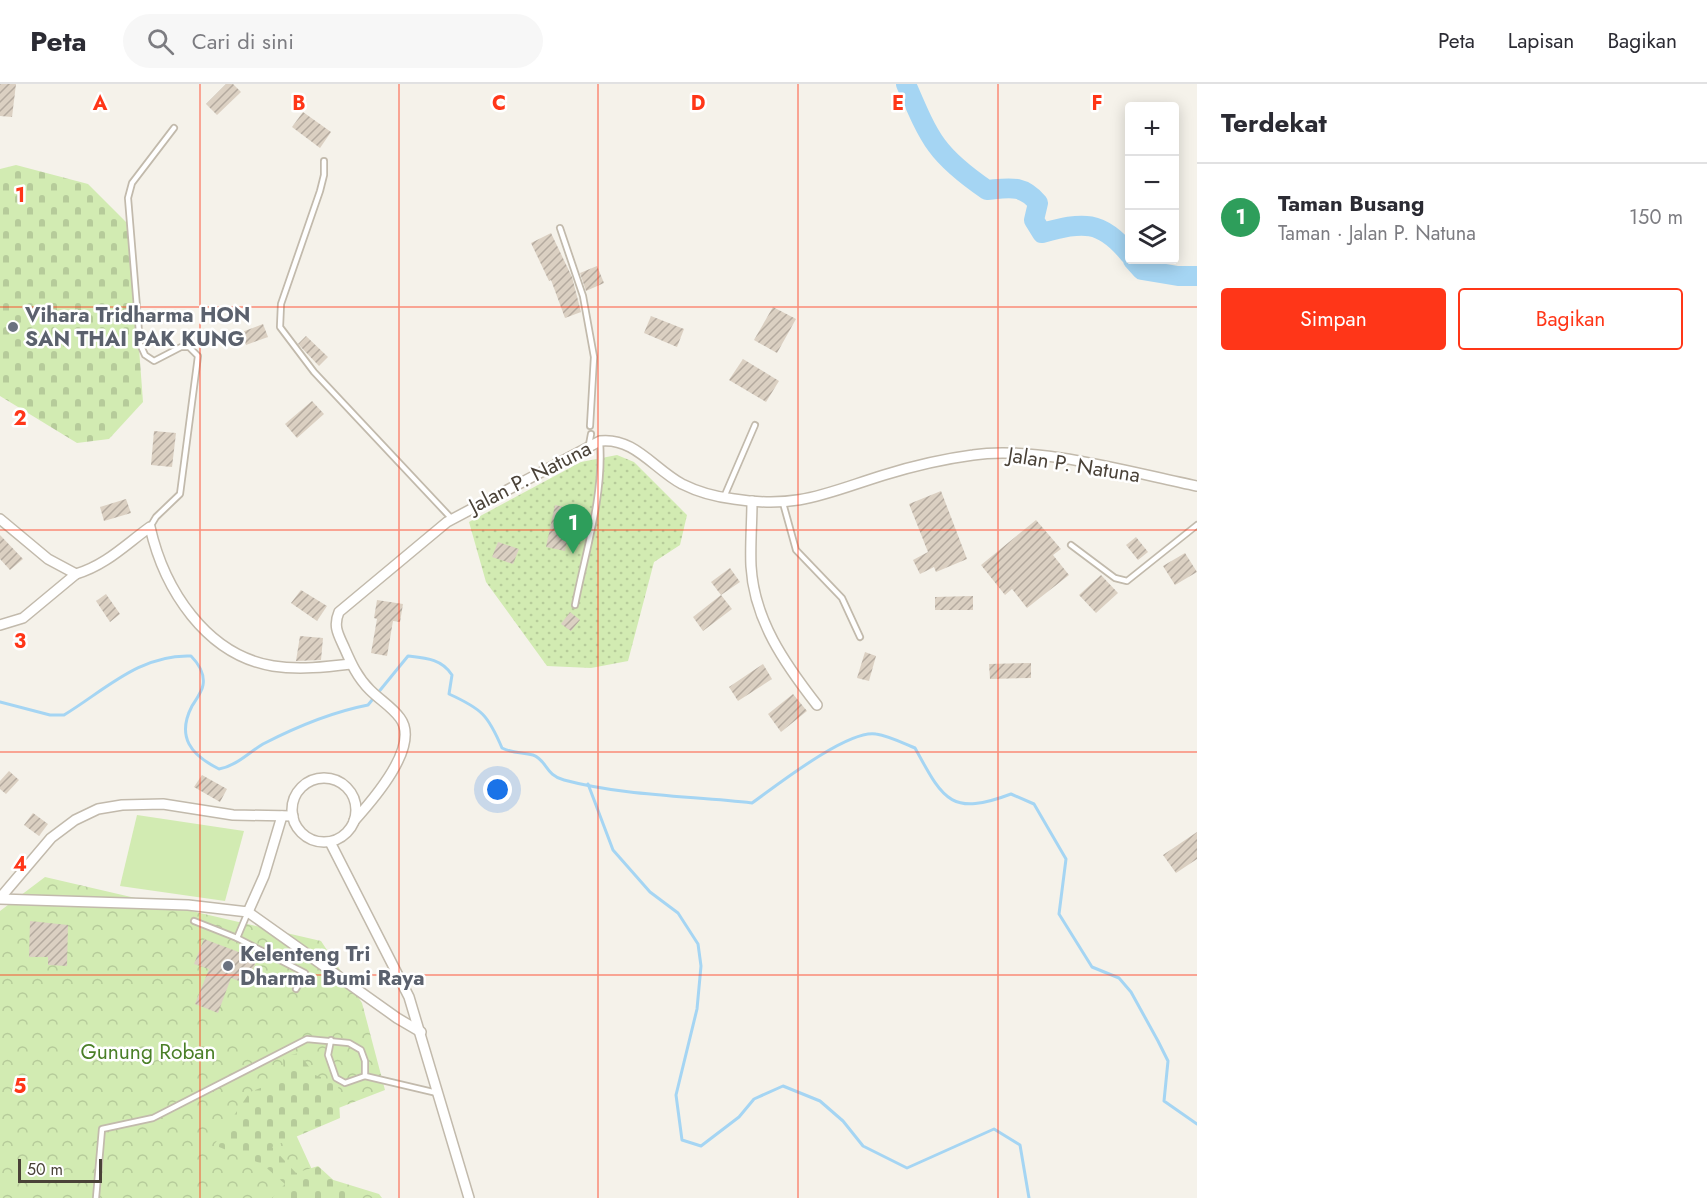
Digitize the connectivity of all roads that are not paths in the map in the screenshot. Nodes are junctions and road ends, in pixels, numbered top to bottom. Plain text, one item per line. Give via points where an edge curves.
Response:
1 (174, 128) dead end
2 (324, 161) dead end
3 (560, 228) dead end
4 (755, 425) dead end
5 (590, 426) dead end
6 (591, 434) dead end
7 (600, 441) junction
8 (589, 446) junction
9 (1197, 486) edge
10 (724, 497) junction
11 (752, 501) junction
12 (783, 503) junction
13 (0, 519) edge
14 (452, 519) junction
15 (1197, 525) edge
16 (150, 527) junction
17 (1071, 545) dead end
18 (76, 574) junction
19 (575, 605) dead end
20 (0, 625) edge
21 (860, 637) dead end
22 (351, 664) junction
23 (818, 705) dead end
24 (282, 816) junction
25 (293, 816) junction
26 (354, 821) junction
27 (330, 842) junction
28 (0, 898) edge
29 (248, 912) junction
30 (194, 921) dead end
31 (237, 938) junction
32 (296, 989) dead end
33 (422, 1032) junction
34 (331, 1040) junction
35 (365, 1076) junction
36 (439, 1094) junction
37 (96, 1198) edge
38 (469, 1198) edge

1 - 16 lane via 132,183 128,198 140,344 145,355 154,361 181,347 189,347 198,356 180,494
2 - 14 lane via 320,191 281,304 280,327 328,387
3 - 5 lane via 583,296 594,357
4 - 10 lane
6 - 8 lane
7 - 8 street, Jalan P. Natuna
7 - 10 street, Jalan P. Natuna via 624,443 680,483
7 - 19 lane via 598,489
8 - 14 street, Jalan P. Natuna
9 - 12 street, Jalan P. Natuna via 1044,456 989,453 926,464 836,493
10 - 11 street, Jalan P. Natuna
11 - 12 street, Jalan P. Natuna
11 - 23 street via 751,566 757,603 779,655
12 - 21 lane via 795,550 842,598
13 - 18 street via 48,559
14 - 22 street, Jalan P. Natuna via 339,612 335,627
15 - 17 lane via 1127,581 1106,573
16 - 18 street via 93,569
16 - 22 street via 165,574 183,605 221,645 244,659 272,666
18 - 20 street via 22,618
22 - 26 street, Jalan P. Natuna via 370,690 401,719 406,743 374,799
24 - 25 street
24 - 28 street via 233,815 163,804 122,804 98,809 51,838
24 - 29 street via 264,876
25 - 26 street via 294,799 304,785 319,778 336,779 349,789 357,804
25 - 27 street via 300,831 314,841
26 - 27 street via 346,835
27 - 33 street via 398,971
28 - 29 street via 198,905
29 - 31 lane
29 - 33 street
30 - 31 lane
31 - 32 lane via 305,973
33 - 36 street
34 - 35 lane via 349,1042 361,1050
34 - 35 lane via 328,1055 336,1078 345,1083
34 - 37 lane via 307,1039 153,1118 102,1128
35 - 36 lane
36 - 38 street

